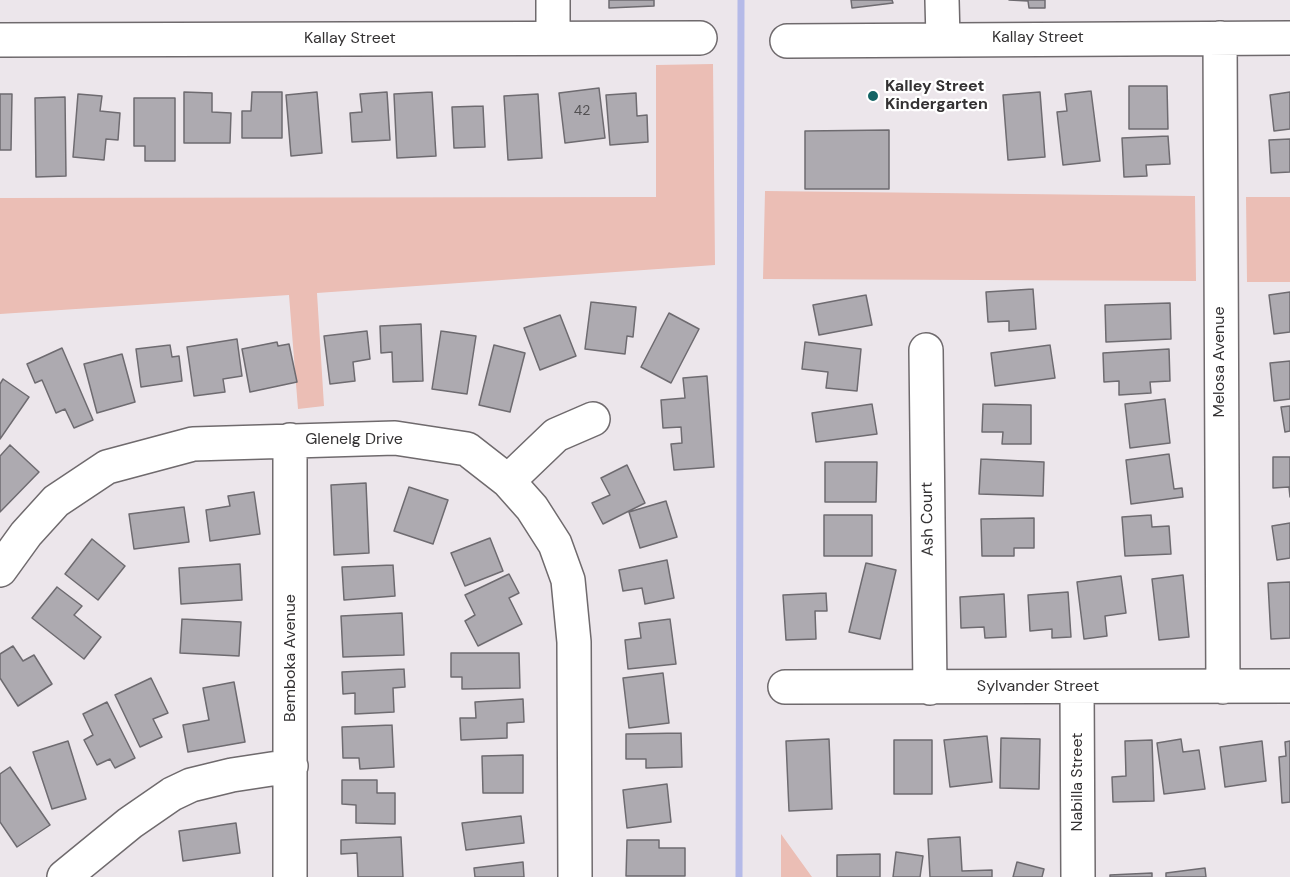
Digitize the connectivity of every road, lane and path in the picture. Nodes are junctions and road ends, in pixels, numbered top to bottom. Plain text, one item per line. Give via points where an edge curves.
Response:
1 (553, 0) edge
2 (942, 0) edge
3 (554, 38) junction
4 (700, 38) dead end
5 (1220, 38) junction
6 (1290, 38) edge
7 (943, 39) junction
8 (0, 40) edge
9 (787, 41) dead end
10 (926, 350) dead end
11 (593, 419) dead end
12 (290, 440) junction
13 (508, 481) junction
14 (0, 570) edge
15 (1290, 686) edge
16 (785, 687) dead end
17 (1077, 687) junction
18 (1223, 687) junction
19 (930, 688) junction
20 (291, 766) junction
21 (64, 877) edge
22 (290, 877) edge
23 (575, 877) edge
24 (1078, 877) edge

1 - 3 street
2 - 7 street
3 - 4 street, Kallay Street
3 - 8 street, Kallay Street
5 - 6 street, Kallay Street
5 - 7 street, Kallay Street
5 - 18 street, Melosa Avenue
7 - 9 street, Kallay Street
10 - 19 street, Ash Court
11 - 13 street via 556,435
12 - 13 street, Glenelg Drive via 395,438 467,449
12 - 14 street, Glenelg Drive via 193,444 107,467 56,501
12 - 20 street, Bemboka Avenue
13 - 23 street, Glenelg Drive via 532,508 555,544 572,600
15 - 18 street, Sylvander Street
16 - 19 street, Sylvander Street
17 - 18 street, Sylvander Street
17 - 19 street, Sylvander Street
17 - 24 street, Nabilla Street
20 - 21 street via 232,775 172,794
20 - 22 street, Bemboka Avenue

